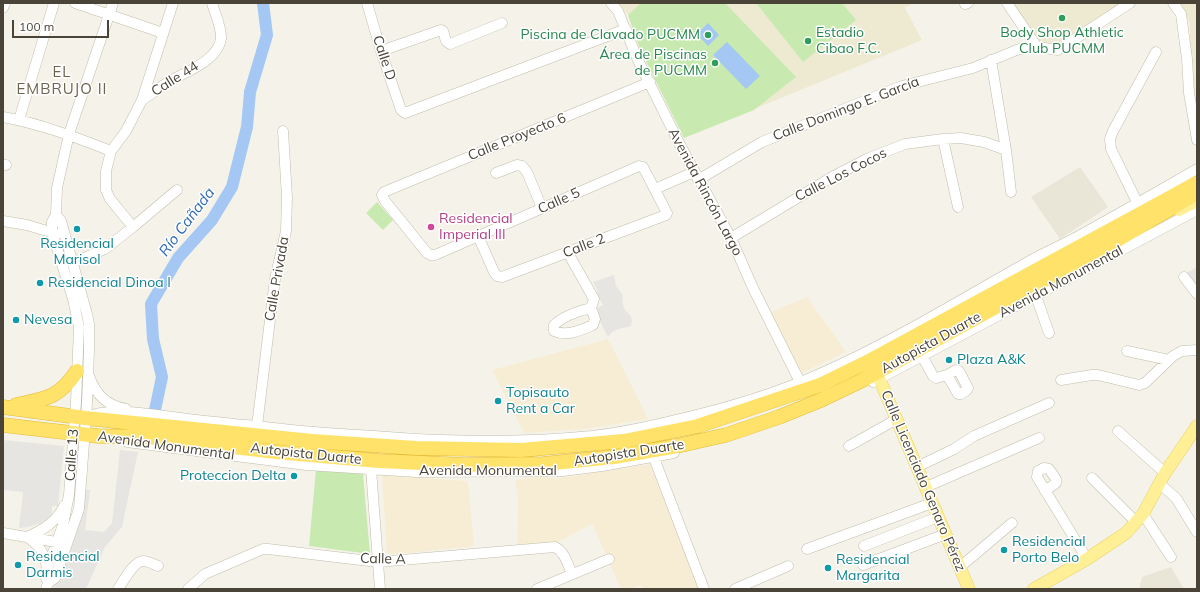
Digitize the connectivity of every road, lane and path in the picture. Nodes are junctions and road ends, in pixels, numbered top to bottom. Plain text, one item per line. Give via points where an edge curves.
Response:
1 (5, 3) edge
2 (54, 3) edge
3 (75, 3) edge
4 (113, 3) edge
5 (173, 3) edge
6 (212, 3) edge
7 (367, 3) edge
8 (611, 3) edge
9 (1007, 3) edge
10 (1130, 3) edge
11 (1173, 3) edge
12 (3, 8) edge
13 (110, 14) junction
14 (502, 23) dead end
15 (626, 29) junction
16 (164, 33) junction
17 (1037, 47) junction
18 (382, 51) junction
19 (1156, 52) dead end
20 (991, 60) junction
21 (650, 82) junction
22 (142, 100) junction
23 (3, 116) edge
24 (19, 120) junction
25 (283, 130) dead end
26 (69, 134) junction
27 (943, 139) junction
28 (1197, 140) edge
29 (1006, 150) junction
30 (111, 151) junction
31 (1197, 169) edge
32 (496, 173) dead end
33 (696, 176) junction
34 (1197, 176) edge
35 (1197, 183) edge
36 (655, 189) junction
37 (176, 190) dead end
38 (384, 192) joint
39 (1010, 192) dead end
40 (1197, 193) edge
41 (1197, 201) edge
42 (1137, 202) junction
43 (1154, 206) junction
44 (958, 207) dead end
45 (542, 208) junction
46 (1197, 210) edge
47 (56, 215) junction
48 (3, 220) edge
49 (133, 227) junction
50 (52, 232) junction
51 (478, 236) junction
52 (64, 237) junction
53 (731, 238) junction
54 (1119, 239) junction
55 (568, 253) junction
56 (72, 263) junction
57 (1184, 277) dead end
58 (1197, 294) edge
59 (1036, 296) junction
60 (592, 308) dead end
61 (1049, 333) dead end
62 (78, 350) junction
63 (89, 350) junction
64 (1197, 350) edge
65 (1127, 351) dead end
66 (922, 356) junction
67 (871, 360) junction
68 (1169, 360) junction
69 (83, 372) junction
70 (947, 375) dead end
71 (878, 376) junction
72 (1060, 380) dead end
73 (800, 382) junction
74 (1049, 403) dead end
75 (738, 404) junction
76 (3, 407) edge
77 (755, 407) junction
78 (141, 413) junction
79 (80, 417) junction
80 (719, 418) junction
81 (897, 419) junction
82 (3, 425) edge
83 (1197, 426) edge
84 (246, 429) junction
85 (1118, 431) dead end
86 (79, 434) junction
87 (1039, 438) dead end
88 (469, 443) junction
89 (849, 446) dead end
90 (654, 458) junction
91 (917, 467) junction
92 (371, 469) junction
93 (1092, 478) dead end
94 (1162, 478) junction
95 (926, 487) junction
96 (1045, 491) dead end
97 (69, 495) junction
98 (932, 502) junction
99 (938, 517) junction
100 (1139, 518) junction
101 (1012, 523) dead end
102 (1197, 532) edge
103 (3, 533) edge
104 (946, 534) junction
105 (27, 537) junction
106 (56, 542) junction
107 (67, 544) junction
108 (864, 546) dead end
109 (807, 549) dead end
110 (1171, 557) dead end
111 (609, 559) dead end
112 (1087, 559) junction
113 (378, 562) junction
114 (863, 565) dead end
115 (158, 566) dead end
116 (788, 566) dead end
117 (960, 567) junction
118 (47, 569) junction
119 (572, 574) junction
120 (47, 586) edge
121 (118, 589) edge
122 (188, 589) edge
123 (380, 589) edge
124 (537, 589) edge
125 (704, 589) edge
126 (735, 589) edge
127 (969, 589) edge
128 (1034, 589) edge

1 - 12 street
2 - 24 street
3 - 13 street
4 - 13 street
5 - 16 street
6 - 22 street, Calle 44 via 221,32 217,49 199,65
7 - 18 street, Calle D
8 - 15 street, Avenida Rincón Largo via 618,11
9 - 17 street
10 - 17 street, Calle Domingo E. García via 1058,50
11 - 28 street via 1181,14 1188,59 1189,93
13 - 16 street
13 - 26 street
14 - 18 street via 450,44 441,30
15 - 18 street, Calle D via 407,112 402,112
15 - 21 street, Avenida Rincón Largo
16 - 22 street
17 - 20 street, Calle Domingo E. García via 1019,49
19 - 42 street via 1110,139 1111,149
20 - 29 street
20 - 33 street, Calle Domingo E. García via 973,68 902,86 767,139
21 - 33 street, Avenida Rincón Largo
21 - 38 street, Calle Proyecto 6
22 - 30 street, Calle 44 via 126,131
23 - 24 street
24 - 26 street
25 - 84 street, Calle Privada via 287,197 286,231
26 - 30 street
26 - 47 street via 56,188
27 - 29 street, Calle Los Cocos via 974,140
27 - 44 street
27 - 53 street, Calle Los Cocos via 905,144 867,159 832,177
29 - 39 street
30 - 49 street, Calle 44 via 106,170 106,190 116,208
31 - 42 street
32 - 45 street via 517,165 522,166
33 - 36 street, Calle Domingo E. García
33 - 53 street, Avenida Rincón Largo
34 - 43 main road, Autopista Duarte
35 - 43 highway, Autopista Duarte
36 - 45 street, Calle 5 via 643,167 639,166
36 - 55 street, Calle 2 via 666,215
37 - 49 street
38 - 51 street, Calle 5 via 382,195 385,201 431,255
40 - 54 highway, Autopista Duarte
41 - 54 main road
42 - 73 street via 875,347
43 - 67 highway, Autopista Duarte
45 - 51 street, Calle 5
46 - 59 street, Avenida Monumental
47 - 50 street via 52,222
47 - 52 street via 61,221
48 - 50 street
49 - 56 street via 105,249
50 - 52 street
50 - 62 street via 77,315
51 - 55 street, Calle 2 via 494,272 500,277
52 - 56 street
53 - 73 street, Avenida Rincón Largo via 752,288
54 - 71 highway, Autopista Duarte
55 - 60 street via 594,300
56 - 63 street via 89,324
57 - 58 street
59 - 61 street
59 - 66 street, Avenida Monumental
62 - 63 street
62 - 69 street
63 - 69 street
64 - 68 street via 1182,351
65 - 68 street
66 - 70 street via 933,376 936,378
66 - 71 street, Avenida Monumental
67 - 71 main road, Calle Licenciado Genaro Pérez
67 - 77 highway, Autopista Duarte via 820,385
68 - 72 street via 1145,383 1139,385 1098,375
69 - 76 highway via 54,395
69 - 78 street, Avenida Monumental via 108,403
69 - 79 street, Calle 13
71 - 81 main road, Calle Licenciado Genaro Pérez
71 - 86 highway, Autopista Duarte via 779,417 726,435 614,457 543,464 465,465 379,461 146,437
71 - 90 street, Avenida Monumental via 839,398 795,417 735,438
73 - 75 street
74 - 91 street via 974,436
75 - 77 highway
75 - 80 highway
75 - 88 street via 696,416 594,436
76 - 79 highway, Autopista Duarte
77 - 80 highway, Autopista Duarte
78 - 79 street, Avenida Monumental via 102,412
78 - 84 street, Avenida Monumental
79 - 84 highway, Autopista Duarte
79 - 86 street, Calle 13
80 - 88 highway, Autopista Duarte via 698,426 624,441 521,450 490,450
81 - 89 street
81 - 91 main road, Calle Licenciado Genaro Pérez
82 - 86 highway, Autopista Duarte
83 - 94 main road
84 - 88 highway, Autopista Duarte via 416,448
85 - 94 street
86 - 92 street, Avenida Monumental via 196,452 306,465
86 - 97 street, Calle 13
86 - 107 street via 79,509
87 - 95 street
90 - 92 street, Avenida Monumental via 547,472 416,472
90 - 125 street
91 - 95 main road, Calle Licenciado Genaro Pérez
92 - 113 street
93 - 100 street
94 - 100 main road
94 - 102 street
95 - 98 main road, Calle Licenciado Genaro Pérez
96 - 112 street
97 - 105 street via 61,513 46,527
97 - 106 street via 63,525
98 - 99 main road, Calle Licenciado Genaro Pérez
98 - 109 street
99 - 104 main road, Calle Licenciado Genaro Pérez
99 - 108 street
100 - 110 street
100 - 112 main road via 1126,533
101 - 117 street
103 - 105 street
104 - 114 street
104 - 117 main road, Calle Licenciado Genaro Pérez
105 - 106 street
105 - 118 street via 44,554
106 - 107 street
106 - 118 street
107 - 120 street via 55,578
111 - 119 street
112 - 128 main road
113 - 119 street, Calle A via 555,547 563,554
113 - 122 street, Calle A via 263,549 204,574
113 - 123 street
115 - 121 street via 147,561 137,563
116 - 126 street
117 - 127 main road, Calle Licenciado Genaro Pérez
118 - 120 street
119 - 124 street

